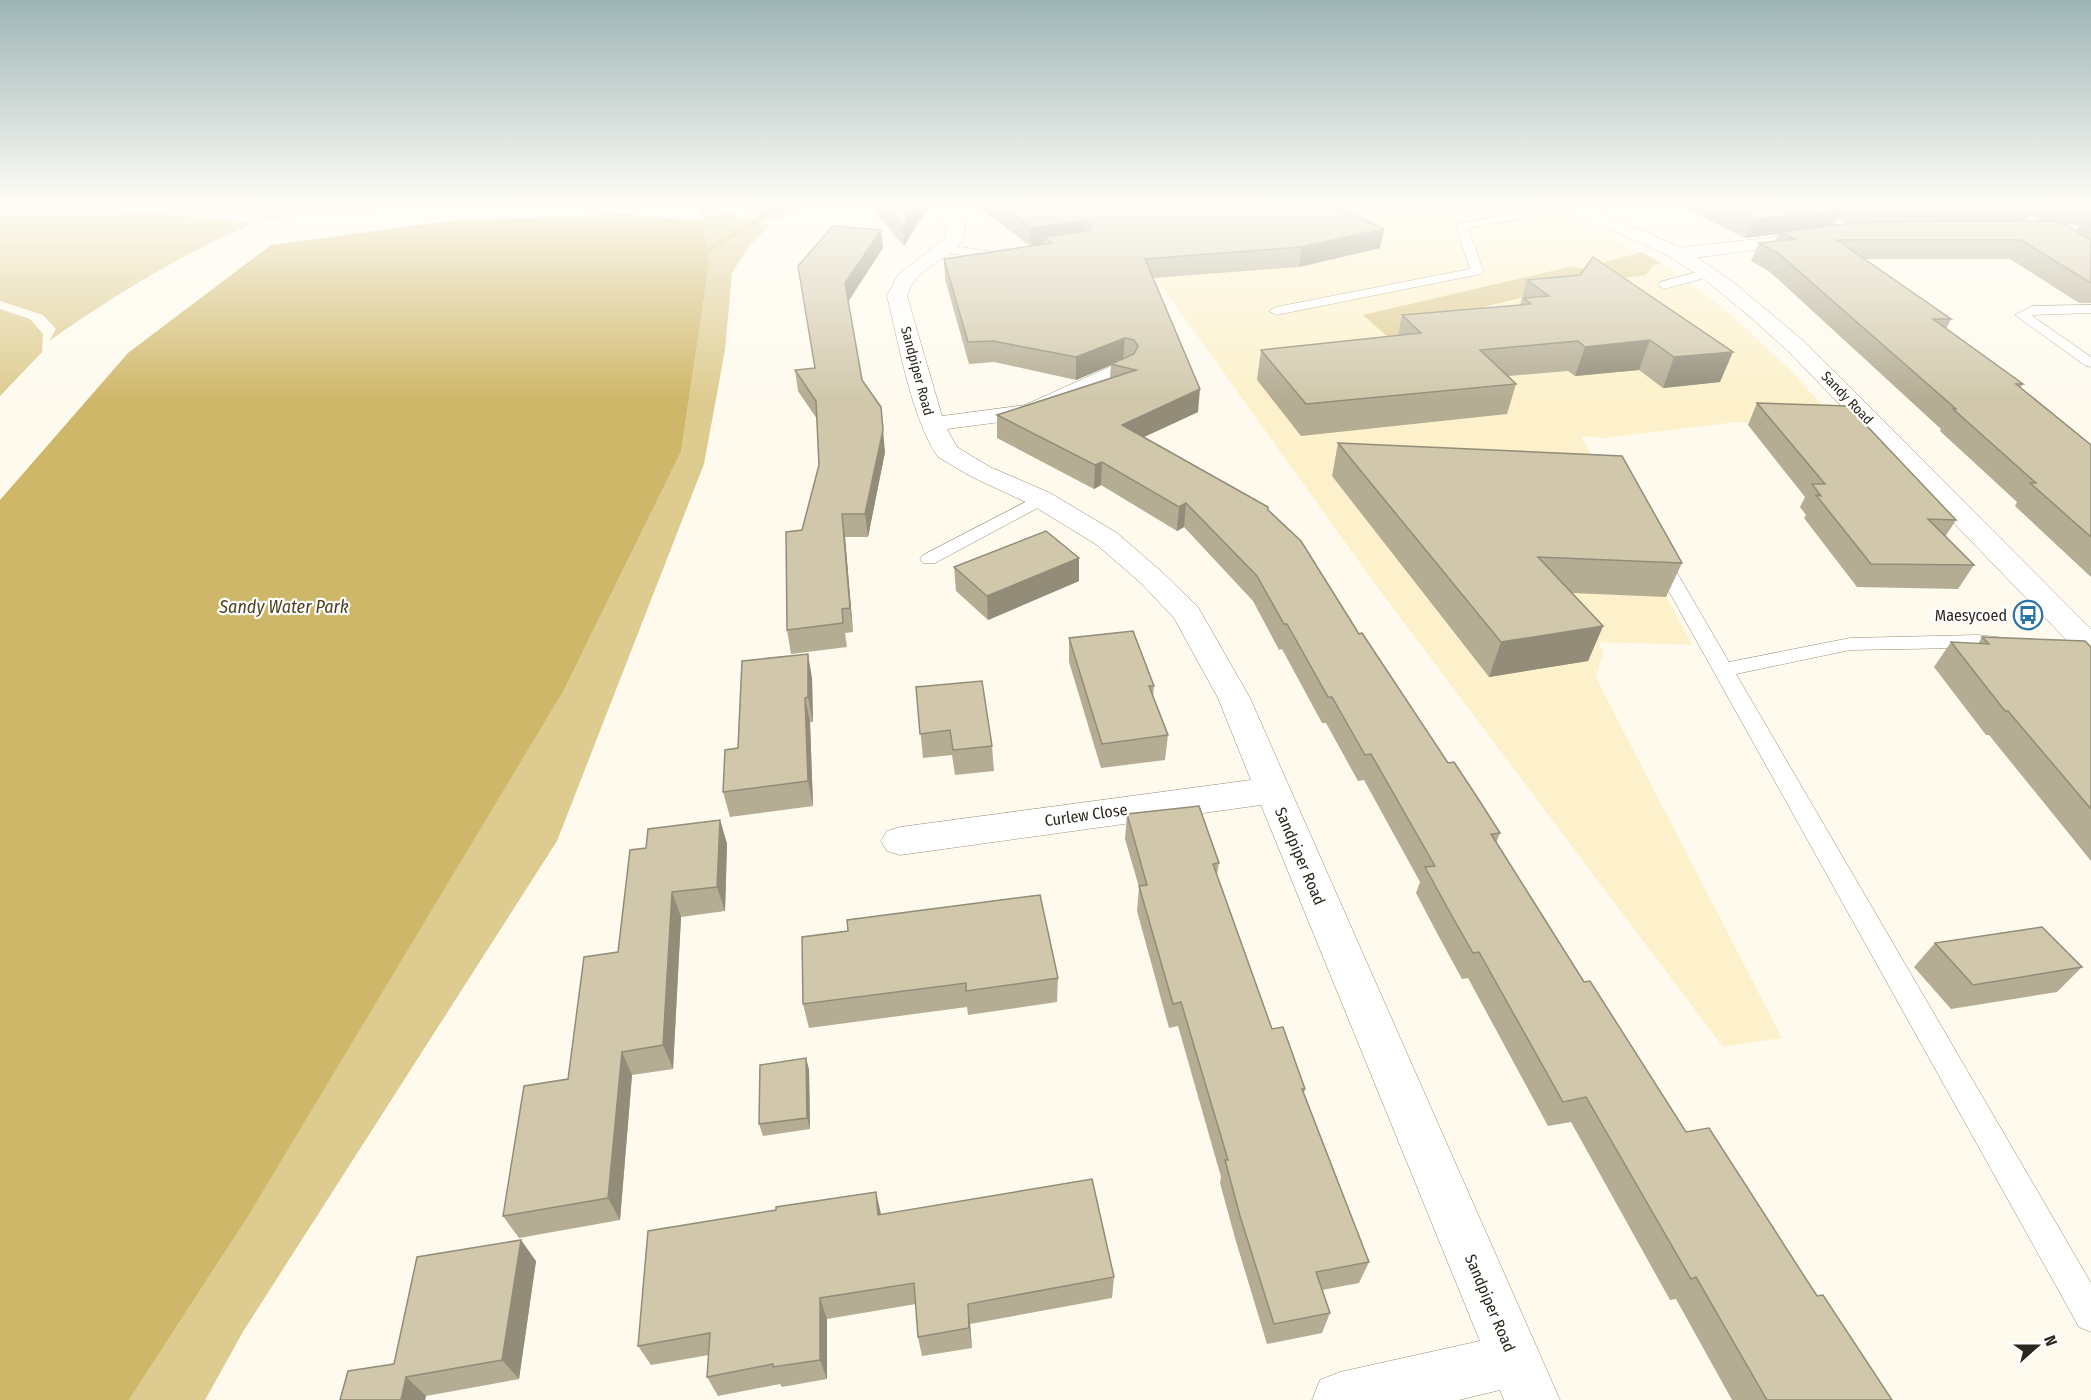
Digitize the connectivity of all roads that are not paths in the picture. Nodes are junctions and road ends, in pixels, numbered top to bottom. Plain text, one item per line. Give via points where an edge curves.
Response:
1 (918, 269) edge
2 (1476, 269) edge
3 (1702, 269) edge
4 (1708, 273) junction
5 (1664, 285) dead end
6 (2091, 309) edge
7 (1276, 311) dead end
8 (2091, 363) edge
9 (1124, 369) edge
10 (932, 424) junction
11 (1041, 499) junction
12 (1647, 537) edge
13 (929, 559) dead end
14 (2026, 644) edge
15 (2061, 647) edge
16 (2091, 648) edge
17 (1723, 670) junction
18 (1272, 790) junction
19 (900, 841) dead end
20 (2091, 1315) edge
21 (1523, 1380) edge
22 (1340, 1400) edge

1 - 10 street, Sandpiper Road via 905,279 897,296
2 - 7 lane
3 - 4 street, Sandy Road
4 - 5 lane
4 - 16 street, Sandy Road via 1798,348
6 - 8 lane via 2032,310 2022,315
9 - 10 street, Sandpiper Road via 1030,412
10 - 11 street, Sandpiper Road via 947,452
11 - 13 lane
11 - 18 street, Sandpiper Road via 1107,539 1187,614 1234,698
12 - 17 lane
14 - 17 lane via 1850,644
15 - 16 lane
17 - 20 lane
18 - 19 street, Curlew Close
18 - 21 street, Sandpiper Road
21 - 22 street

